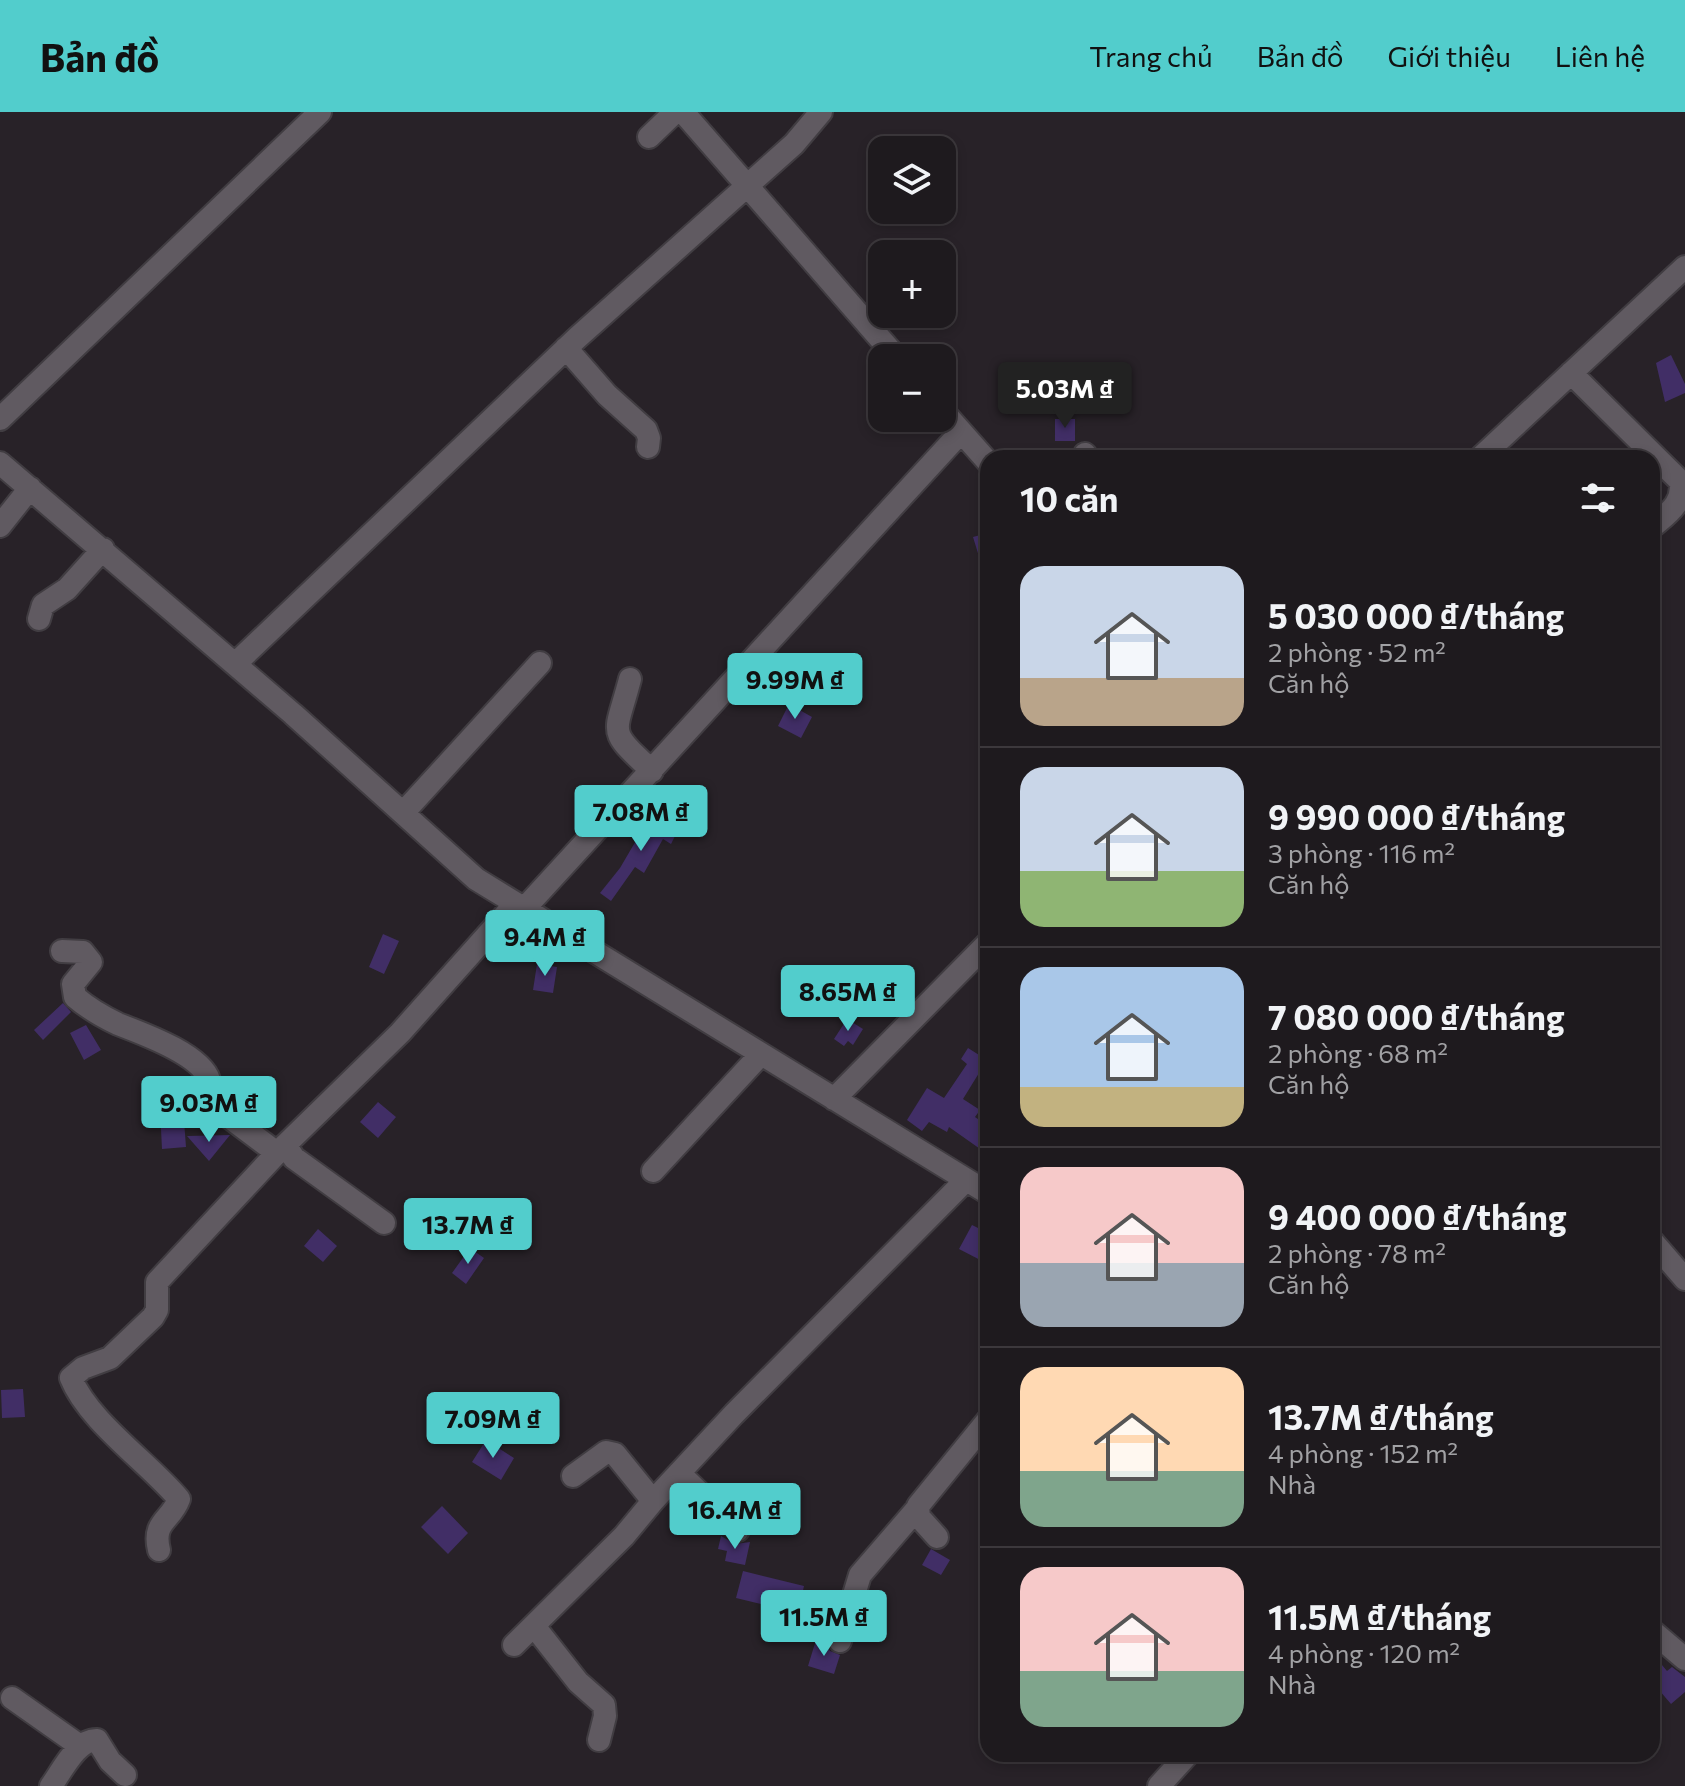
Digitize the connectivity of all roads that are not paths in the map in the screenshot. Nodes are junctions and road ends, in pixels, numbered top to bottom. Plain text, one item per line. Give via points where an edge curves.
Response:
1 (320, 112) edge
2 (675, 112) edge
3 (683, 112) edge
4 (821, 112) edge
5 (649, 137) dead end
6 (747, 185) junction
7 (1685, 267) edge
8 (885, 344) edge
9 (566, 348) junction
10 (1571, 373) junction
11 (0, 419) edge
12 (956, 426) edge
13 (961, 432) junction
14 (648, 447) dead end
15 (1492, 450) edge
16 (1649, 450) edge
17 (980, 453) edge
18 (1660, 461) edge
19 (0, 463) edge
20 (30, 488) junction
21 (1660, 520) edge
22 (0, 526) edge
23 (103, 549) junction
24 (39, 619) dead end
25 (540, 663) dead end
26 (235, 664) junction
27 (630, 679) dead end
28 (652, 771) junction
29 (403, 813) junction
30 (520, 906) junction
31 (62, 951) dead end
32 (980, 951) edge
33 (761, 1054) junction
34 (834, 1099) junction
35 (281, 1149) junction
36 (653, 1171) dead end
37 (966, 1180) junction
38 (980, 1188) edge
39 (384, 1223) dead end
40 (1660, 1250) edge
41 (1685, 1279) edge
42 (980, 1430) edge
43 (679, 1473) junction
44 (573, 1476) dead end
45 (653, 1501) junction
46 (916, 1510) junction
47 (738, 1530) dead end
48 (937, 1537) dead end
49 (159, 1550) dead end
50 (534, 1626) junction
51 (1660, 1638) edge
52 (840, 1641) dead end
53 (514, 1645) dead end
54 (1685, 1659) edge
55 (12, 1698) dead end
56 (599, 1740) dead end
57 (80, 1746) junction
58 (1181, 1762) edge
59 (125, 1775) dead end
60 (51, 1786) edge
61 (1159, 1786) edge

1 - 11 street
2 - 5 street
3 - 6 street
4 - 6 street
6 - 8 street
6 - 9 street
7 - 10 street
9 - 14 street via 646,430
9 - 26 street
10 - 15 street
10 - 16 street
12 - 13 street
13 - 17 street
13 - 28 street
18 - 21 street via 1684,490 1683,500
19 - 20 street
20 - 22 street
20 - 23 street
23 - 24 street via 67,589 43,605
23 - 26 street
25 - 29 street
26 - 29 street
27 - 28 street via 616,725 620,742
28 - 30 street
29 - 30 street via 476,879
30 - 33 street
30 - 35 street
31 - 35 street via 83,952 91,962 73,984 75,997 180,1052 208,1079 213,1105
32 - 34 street
33 - 34 street
33 - 36 street
34 - 37 street
35 - 39 street
35 - 49 street via 157,1282 153,1317 110,1358 71,1378 85,1401 179,1499 159,1525
37 - 38 street
37 - 43 street
40 - 41 street
42 - 46 street
43 - 45 street
43 - 47 street
44 - 45 street via 598,1456 615,1454
45 - 50 street
46 - 48 street
46 - 52 street via 860,1575
50 - 53 street
50 - 56 street via 578,1682 604,1705
51 - 54 street
55 - 57 street
57 - 59 street via 97,1740
57 - 60 street
58 - 61 street

